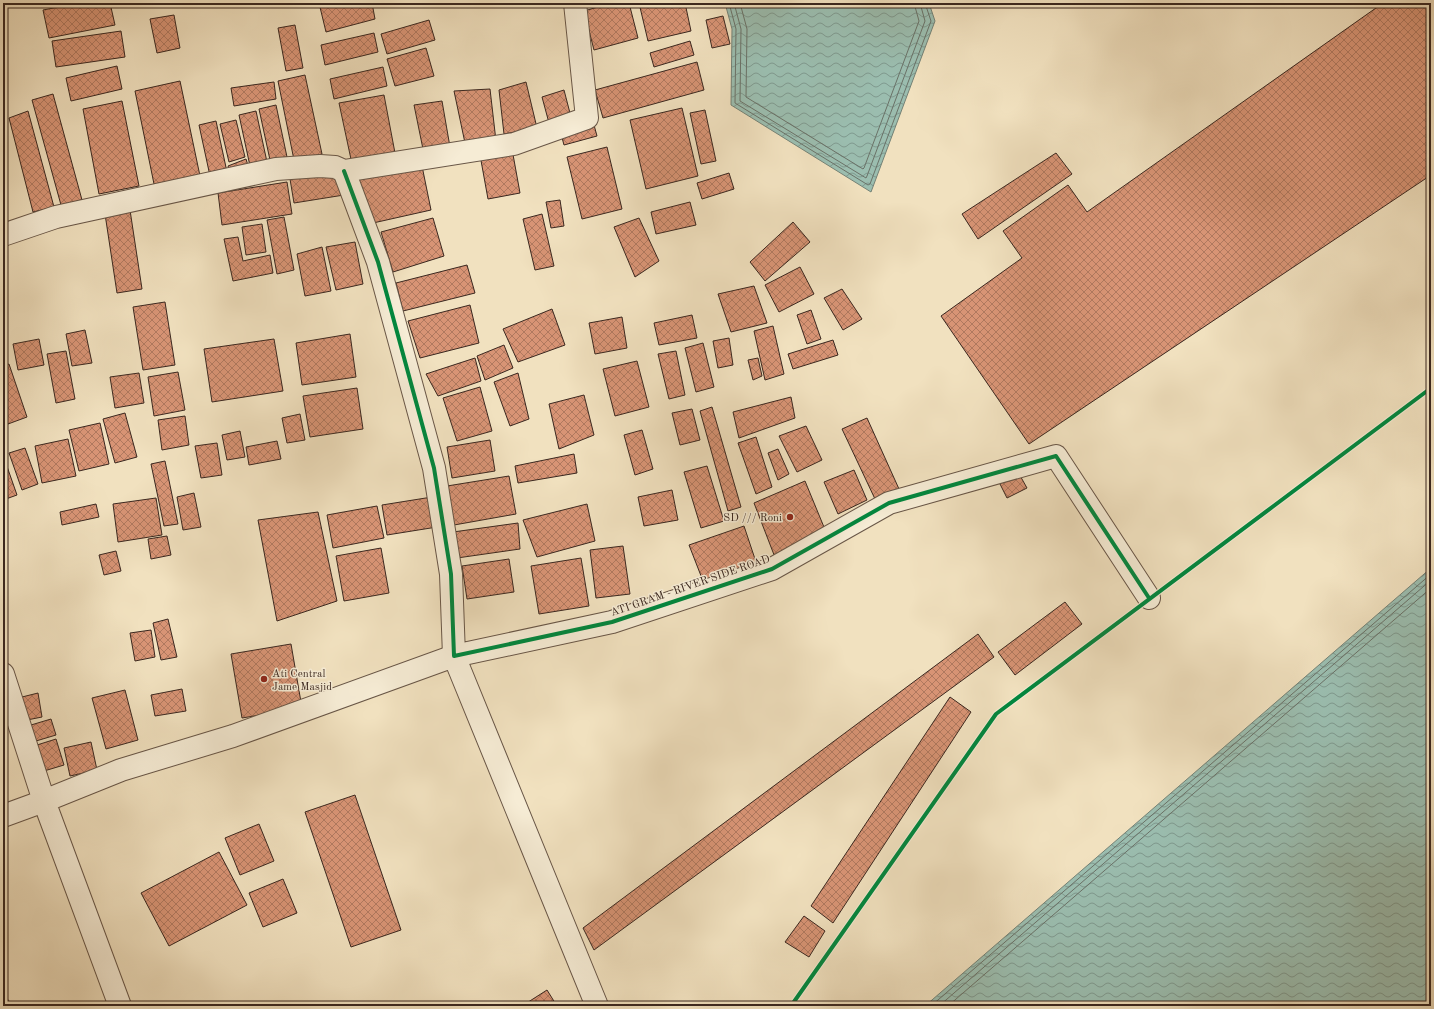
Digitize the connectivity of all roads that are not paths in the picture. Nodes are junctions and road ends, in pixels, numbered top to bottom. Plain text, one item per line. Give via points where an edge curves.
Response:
1 (575, 3) edge
2 (344, 172) junction
3 (3, 235) edge
4 (1149, 598) dead end
5 (454, 656) junction
6 (3, 674) edge
7 (44, 801) junction
8 (3, 816) edge
9 (120, 1006) edge
10 (597, 1006) edge

1 - 2 street via 587,118 514,144
2 - 3 street via 335,167 320,166 276,169 56,217
2 - 5 street via 378,262 434,468 451,574
4 - 5 street, ATI GRAM - RIVER SIDE ROAD via 1056,456 889,503 772,569 612,622
5 - 7 street, ATI GRAM - RIVER SIDE ROAD via 233,736 121,770
5 - 10 street
6 - 7 street
7 - 8 street, ATI GRAM - RIVER SIDE ROAD
7 - 9 street

